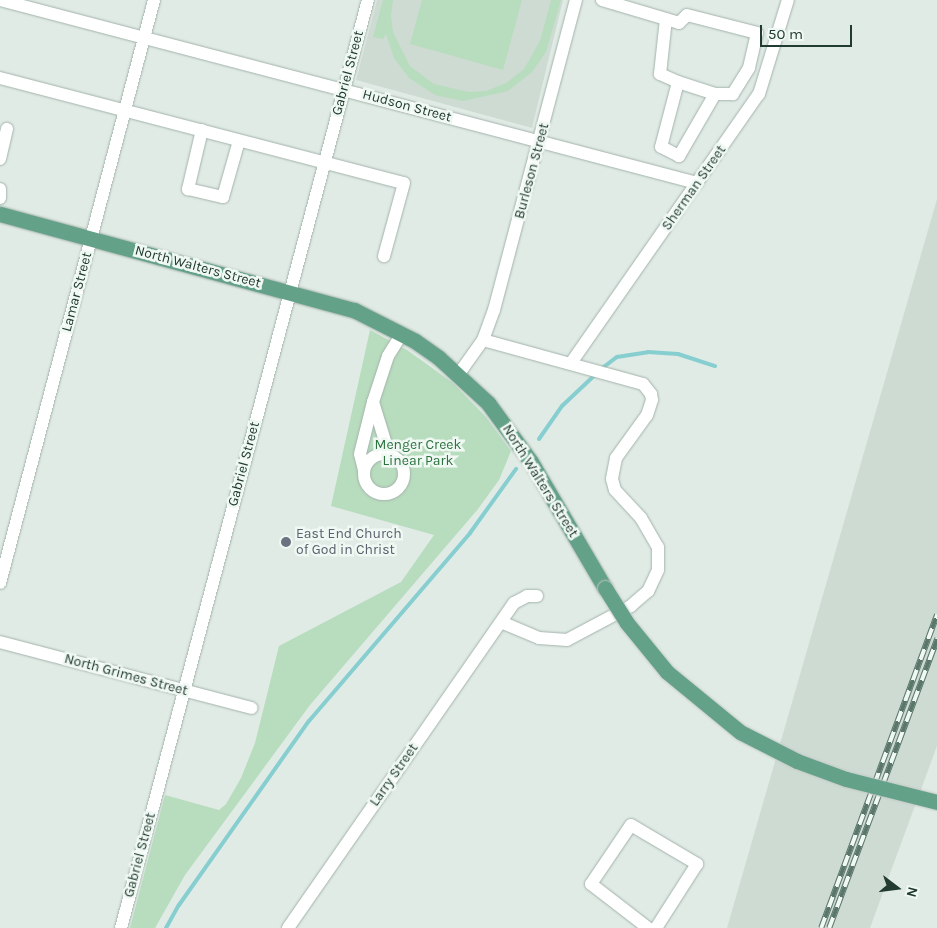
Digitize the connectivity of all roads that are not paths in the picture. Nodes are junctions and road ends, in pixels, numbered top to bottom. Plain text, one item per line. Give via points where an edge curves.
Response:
1 (0, 0) edge
2 (154, 0) edge
3 (368, 0) edge
4 (576, 0) edge
5 (602, 0) edge
6 (788, 0) edge
7 (666, 19) junction
8 (144, 37) junction
9 (0, 78) edge
10 (678, 82) junction
11 (344, 89) junction
12 (715, 94) junction
13 (124, 112) junction
14 (7, 129) dead end
15 (202, 130) junction
16 (239, 141) junction
17 (540, 141) junction
18 (667, 151) junction
19 (0, 159) edge
20 (324, 164) junction
21 (662, 174) junction
22 (697, 184) junction
23 (0, 190) edge
24 (0, 198) edge
25 (0, 214) edge
26 (91, 239) junction
27 (384, 256) dead end
28 (290, 291) junction
29 (402, 334) junction
30 (483, 340) junction
31 (571, 363) junction
32 (458, 375) junction
33 (373, 402) junction
34 (389, 454) junction
35 (364, 470) junction
36 (0, 583) edge
37 (537, 596) dead end
38 (501, 622) junction
39 (0, 642) edge
40 (184, 690) junction
41 (251, 708) dead end
42 (937, 802) edge
43 (121, 928) edge
44 (288, 928) edge
45 (648, 928) edge
46 (656, 928) edge

1 - 8 street, Hudson Street
2 - 8 street, Lamar Street
3 - 11 street, Gabriel Street
4 - 17 street, Burleson Street
5 - 7 street
6 - 22 street, Sherman Street via 759,94
7 - 10 street via 660,74
7 - 12 street via 679,23 687,15 757,33 749,68 733,94
8 - 11 street, Hudson Street
8 - 13 street, Lamar Street
9 - 13 street
10 - 12 street
10 - 18 street via 661,143
11 - 17 street, Hudson Street
11 - 20 street, Gabriel Street
12 - 18 street via 681,156
13 - 15 street
13 - 26 street, Lamar Street
14 - 19 street
15 - 16 street
15 - 16 street via 188,189 223,197
16 - 20 street
17 - 21 street, Hudson Street
17 - 30 street, Burleson Street
18 - 21 street
20 - 27 street via 404,184
20 - 28 street, Gabriel Street
21 - 22 street, Hudson Street
22 - 31 street, Sherman Street
23 - 24 street
25 - 26 main road, North Walters Street
26 - 28 main road, North Walters Street
26 - 36 street, Lamar Street
28 - 29 main road, North Walters Street via 354,310
28 - 40 street, Gabriel Street
29 - 32 main road, North Walters Street
29 - 33 street via 388,356
30 - 31 street
30 - 32 street, Burleson Street
31 - 38 street via 643,384 651,394 650,409 616,458 612,479 615,490 654,536 659,563 655,579 631,606 567,640 539,638
32 - 42 main road, North Walters Street, bridge via 488,403 525,453 627,623 667,672 740,732 796,761 846,779
33 - 34 street
33 - 35 street via 360,454
34 - 35 street via 370,459
34 - 35 street via 400,461 404,474 394,491 375,492 366,483
37 - 38 street, Larry Street via 527,596 514,603
38 - 44 street, Larry Street
39 - 40 street, North Grimes Street
40 - 41 street, North Grimes Street
40 - 43 street, Gabriel Street
45 - 46 street via 591,884 631,825 697,864

